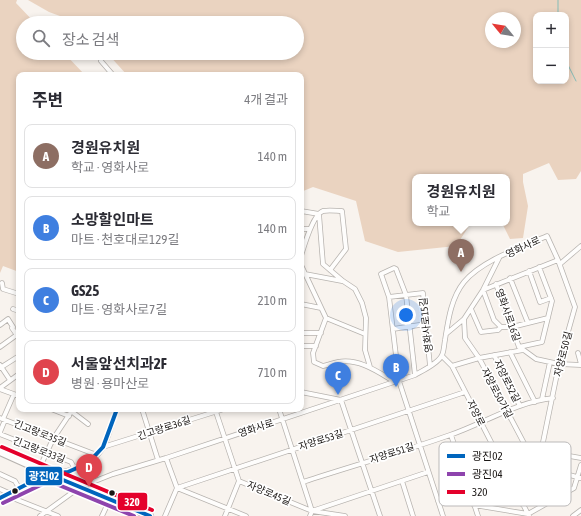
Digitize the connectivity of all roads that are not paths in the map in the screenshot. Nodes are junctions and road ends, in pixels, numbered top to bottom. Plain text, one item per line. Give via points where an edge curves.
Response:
1 (101, 61) dead end
2 (110, 72) edge
3 (304, 212) edge
4 (319, 214) junction
5 (304, 229) edge
6 (310, 229) junction
7 (581, 246) edge
8 (304, 247) edge
9 (499, 258) junction
10 (559, 262) junction
11 (539, 267) junction
12 (330, 270) junction
13 (529, 271) junction
14 (305, 274) joint
15 (510, 278) junction
16 (343, 281) junction
17 (2, 283) dead end
18 (496, 284) junction
19 (483, 290) junction
20 (16, 293) edge
21 (406, 294) junction
22 (389, 297) junction
23 (551, 298) junction
24 (304, 305) edge
25 (321, 308) junction
26 (13, 309) dead end
27 (471, 309) junction
28 (16, 310) edge
29 (326, 318) junction
30 (548, 318) junction
31 (464, 319) junction
32 (528, 323) junction
33 (426, 324) junction
34 (0, 325) edge
35 (410, 327) junction
36 (501, 327) junction
37 (512, 327) junction
38 (393, 329) junction
39 (16, 332) edge
40 (304, 333) edge
41 (320, 333) junction
42 (365, 334) junction
43 (446, 334) junction
44 (16, 336) edge
45 (304, 346) edge
46 (316, 346) junction
47 (0, 347) edge
48 (519, 347) junction
49 (523, 350) junction
50 (510, 352) junction
51 (578, 353) dead end
52 (494, 355) junction
53 (442, 356) junction
54 (16, 358) edge
55 (479, 358) junction
56 (550, 362) junction
57 (559, 364) junction
58 (581, 364) edge
59 (430, 366) junction
60 (452, 366) junction
61 (1, 367) edge
62 (370, 367) junction
63 (415, 375) junction
64 (16, 376) edge
65 (10, 380) junction
66 (397, 382) junction
67 (0, 388) edge
68 (465, 392) junction
69 (304, 393) edge
70 (14, 394) joint
71 (553, 398) junction
72 (542, 399) junction
73 (341, 400) junction
74 (535, 402) junction
75 (520, 406) junction
76 (409, 411) junction
77 (506, 411) junction
78 (59, 412) edge
79 (71, 412) edge
80 (74, 412) edge
81 (116, 412) edge
82 (143, 412) edge
83 (210, 412) edge
84 (217, 412) edge
85 (280, 412) edge
86 (69, 416) junction
87 (3, 419) edge
88 (283, 419) junction
89 (481, 423) junction
90 (88, 424) dead end
91 (351, 430) junction
92 (0, 433) edge
93 (150, 433) junction
94 (451, 435) junction
95 (53, 438) junction
96 (225, 438) junction
97 (453, 442) edge
98 (491, 442) edge
99 (523, 442) edge
100 (543, 442) edge
101 (420, 445) junction
102 (103, 447) junction
103 (292, 450) junction
104 (0, 452) edge
105 (46, 453) junction
106 (97, 455) junction
107 (571, 456) edge
108 (166, 458) junction
109 (581, 458) edge
110 (158, 460) junction
111 (362, 463) junction
112 (581, 465) edge
113 (75, 469) junction
114 (235, 469) junction
115 (38, 470) junction
116 (428, 472) junction
117 (0, 474) edge
118 (49, 474) junction
119 (579, 478) edge
120 (239, 481) junction
121 (402, 481) junction
122 (303, 482) junction
123 (80, 487) junction
124 (19, 488) junction
125 (177, 488) junction
126 (0, 489) edge
127 (372, 490) junction
128 (571, 490) edge
129 (5, 496) edge
130 (110, 499) junction
131 (438, 502) edge
132 (439, 506) edge
133 (474, 506) edge
134 (479, 506) edge
135 (524, 506) edge
136 (543, 506) edge
137 (228, 509) junction
138 (581, 510) edge
139 (46, 511) junction
140 (312, 511) junction
141 (138, 514) edge
142 (528, 515) edge
143 (40, 516) edge
144 (58, 516) edge
145 (102, 516) edge
146 (150, 516) edge
147 (165, 516) edge
148 (225, 516) edge
149 (246, 516) edge
150 (310, 516) edge
151 (345, 516) edge
152 (380, 516) edge
153 (412, 516) edge
154 (443, 516) edge
155 (478, 516) edge
156 (573, 516) edge

1 - 2 street
3 - 4 street
4 - 6 street
4 - 12 street via 323,264
4 - 12 street via 322,211 342,211 346,248
5 - 6 street
6 - 8 street
7 - 10 street
9 - 10 street, 영화사로 via 547,236
9 - 19 street, 영화사로16길
9 - 43 street, 영화사로 via 475,272 464,283 454,302
10 - 11 street, 영화사로16길
10 - 57 street, 자양로50길 via 575,307
11 - 13 street, 영화사로16길
11 - 23 street
12 - 16 street
13 - 15 street, 영화사로16길
13 - 23 street via 540,302
14 - 16 street
14 - 25 street
15 - 18 street, 영화사로16길
15 - 32 street, 영화사로16길
16 - 42 street via 355,289 362,303 366,318
17 - 20 street via 3,289
18 - 19 street, 영화사로16길
18 - 37 street, 영화사로16길
19 - 27 street, 영화사로16길
19 - 36 street via 494,320
21 - 22 street, 영화사로15길
21 - 22 street via 394,268 381,274
21 - 33 street, 영화사로15길 via 423,293
21 - 35 street
22 - 38 street
23 - 30 street
24 - 25 street
25 - 29 street
26 - 28 street
27 - 31 street, 영화사로16길
27 - 36 street, 영화사로16길 via 481,332 498,330
29 - 41 street
29 - 42 street
30 - 32 street
30 - 48 street via 542,342
31 - 43 street, 영화사로16길
31 - 55 street, 자양로50가길 via 465,338
32 - 37 street
33 - 35 street
33 - 59 street, 영화사로15길
34 - 39 street via 8,319
35 - 38 street
35 - 63 street
36 - 37 street
37 - 48 street, 영화사로16길
38 - 66 street
40 - 41 street
41 - 46 street
42 - 62 street via 365,350
43 - 53 street, 영화사로
44 - 47 street
45 - 46 street
46 - 62 street via 314,362 323,366 352,362
48 - 49 street
49 - 50 street
49 - 56 street via 536,359
50 - 52 street
50 - 74 street, 자양로52길
51 - 58 street
52 - 55 street
52 - 75 street, 자양로52길
53 - 59 street, 영화사로
53 - 60 street, 자양로
54 - 61 street
55 - 60 street
55 - 77 street, 자양로50가길
56 - 57 street
56 - 72 street
57 - 58 street
57 - 71 street, 자양로50길
59 - 63 street, 영화사로
60 - 68 street, 자양로
61 - 65 street
62 - 66 street
63 - 66 street, 영화사로
64 - 65 street
65 - 67 street
66 - 73 street, 영화사로
66 - 76 street
67 - 70 street
68 - 76 street, 자양로53길
68 - 89 street, 자양로
69 - 73 street
70 - 87 street
71 - 72 street, 자양로52길
71 - 100 street, 자양로50길
72 - 74 street, 자양로52길
73 - 88 street, 영화사로
73 - 91 street
74 - 75 street, 자양로52길
75 - 77 street, 자양로52길
76 - 91 street, 자양로53길
76 - 101 street
77 - 89 street, 자양로52길
77 - 99 street, 자양로50가길
78 - 86 street
79 - 86 street
80 - 90 street
81 - 102 street
82 - 93 street
83 - 93 street, 긴고랑로36길
84 - 96 street
85 - 88 street
86 - 95 street
87 - 92 street
87 - 95 street, 긴고랑로35길
88 - 96 street, 영화사로
88 - 103 street
89 - 94 street, 자양로51길
89 - 98 street, 자양로
91 - 103 street, 자양로53길
91 - 111 street
92 - 105 street, 긴고랑로33길
93 - 102 street, 긴고랑로36길
93 - 110 street
94 - 97 street
94 - 101 street, 자양로51길
95 - 105 street
95 - 106 street, 긴고랑로35길
96 - 108 street, 영화사로
96 - 114 street
101 - 111 street, 자양로51길
101 - 116 street
102 - 106 street
103 - 114 street, 자양로53길
103 - 122 street
104 - 115 main road
105 - 113 street, 긴고랑로33길 via 71,462
105 - 115 street
106 - 113 street
107 - 109 street
108 - 110 street, 영화사로
108 - 125 street
110 - 123 street, 영화사로
111 - 122 street, 자양로51길
111 - 127 street
112 - 119 street
113 - 118 street
114 - 120 street
114 - 125 street, 자양로53길
115 - 118 main road
116 - 121 street
116 - 131 street
117 - 124 street via 16,481
118 - 123 main road
118 - 124 main road
119 - 128 street
120 - 137 street
120 - 140 street, 자양로45길
121 - 127 street
121 - 153 street
122 - 140 street
123 - 130 main road
123 - 139 street, 영화사로
124 - 129 main road
125 - 137 street
125 - 147 street
126 - 129 street
127 - 140 street
127 - 152 street
129 - 139 street
130 - 141 main road
130 - 145 street
132 - 154 street
133 - 155 street
134 - 142 street
135 - 142 street, 자양로
136 - 142 street
137 - 148 street
137 - 149 street
138 - 156 street
139 - 143 street, 영화사로
139 - 144 street
140 - 150 street
140 - 151 street, 자양로45길
141 - 146 main road

